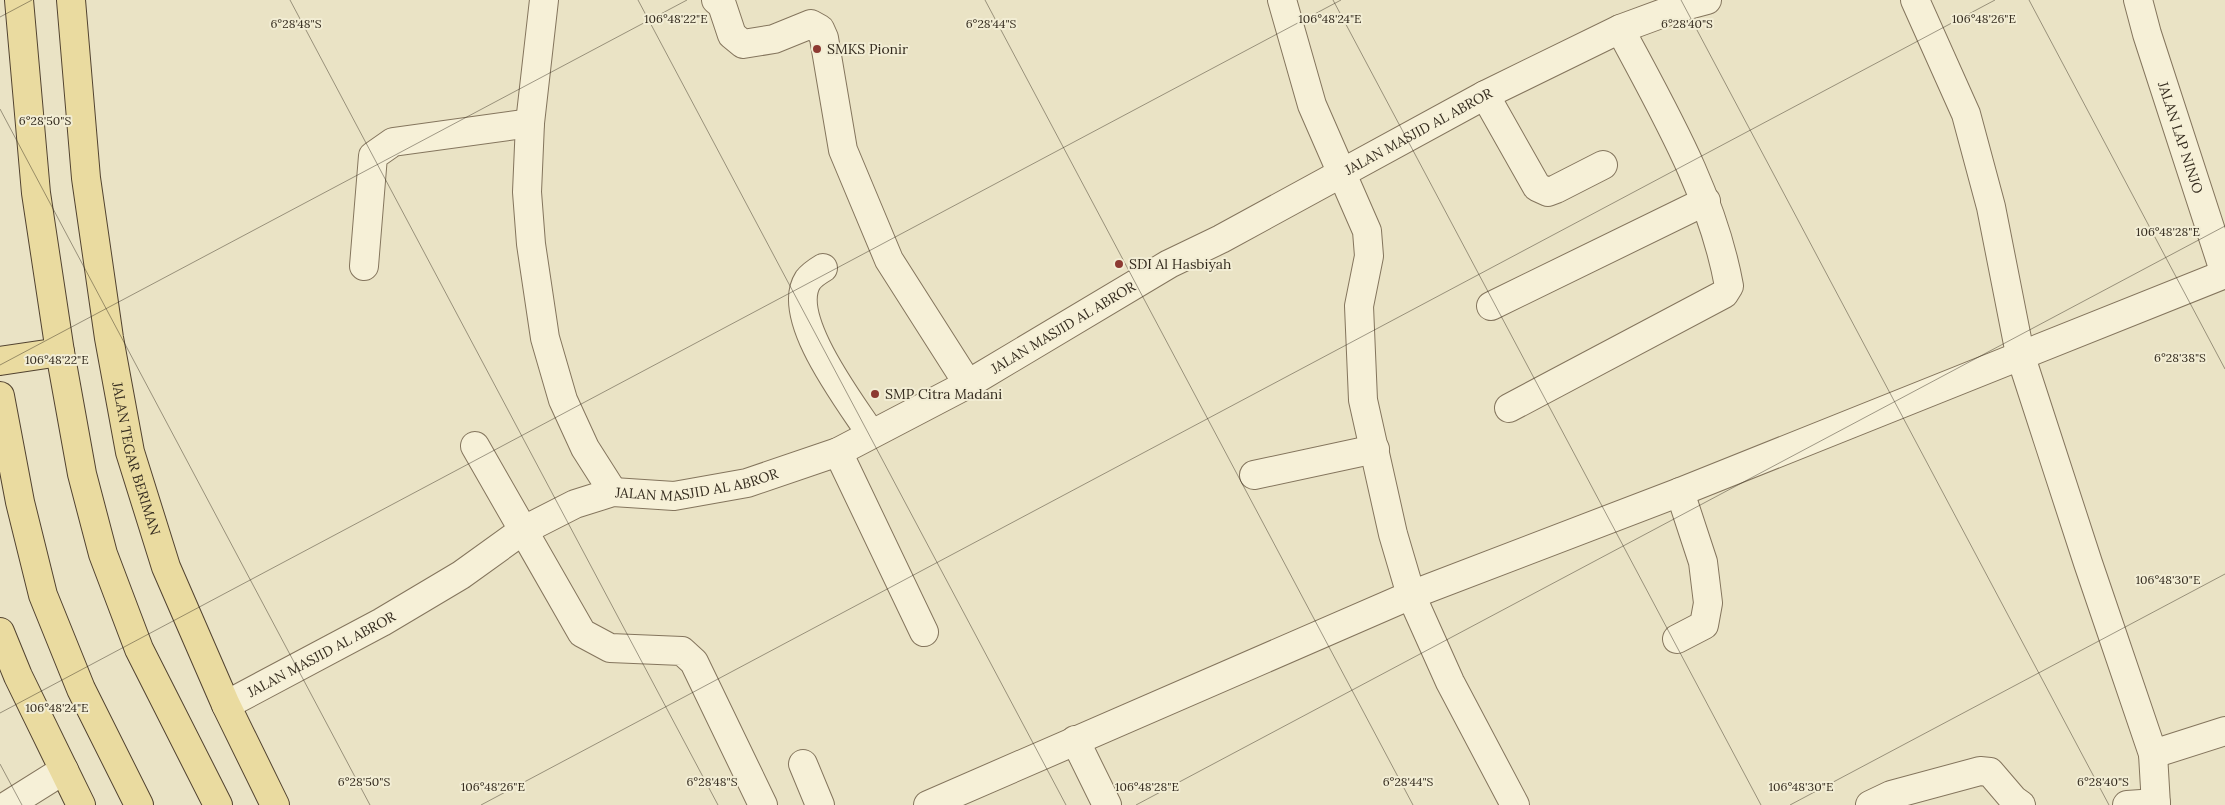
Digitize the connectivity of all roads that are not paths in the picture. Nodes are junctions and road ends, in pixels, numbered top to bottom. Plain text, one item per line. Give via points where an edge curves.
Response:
1 (19, 0) edge
2 (71, 0) edge
3 (544, 0) edge
4 (716, 0) edge
5 (1282, 0) edge
6 (1706, 0) edge
7 (1915, 0) edge
8 (2138, 0) edge
9 (1673, 4) edge
10 (1620, 29) junction
11 (1485, 95) junction
12 (530, 123) junction
13 (1604, 165) dead end
14 (1341, 174) junction
15 (1706, 201) junction
16 (364, 266) dead end
17 (823, 268) dead end
18 (2225, 274) edge
19 (1490, 306) dead end
20 (60, 352) junction
21 (2020, 354) junction
22 (0, 361) edge
23 (968, 384) junction
24 (0, 396) edge
25 (1509, 408) dead end
26 (871, 434) junction
27 (475, 446) dead end
28 (1375, 448) junction
29 (838, 452) junction
30 (1254, 475) dead end
31 (614, 492) junction
32 (1680, 492) junction
33 (522, 532) junction
34 (1411, 595) junction
35 (0, 632) edge
36 (924, 632) dead end
37 (1676, 639) dead end
38 (226, 705) junction
39 (2225, 731) edge
40 (1074, 740) junction
41 (2153, 754) junction
42 (803, 764) dead end
43 (64, 770) junction
44 (2156, 804) edge
45 (8, 805) edge
46 (81, 805) edge
47 (139, 805) edge
48 (218, 805) edge
49 (275, 805) edge
50 (763, 805) edge
51 (820, 805) edge
52 (928, 805) edge
53 (1107, 805) edge
54 (1514, 805) edge
55 (1870, 805) edge
56 (2021, 805) edge
57 (2127, 805) edge

1 - 20 main road via 36,193
2 - 38 main road, JALAN TEGAR BERIMAN via 86,178 109,338 130,452 166,567
3 - 12 street
4 - 23 street via 722,5 732,35 743,44 774,39 811,24 820,29 843,150 889,260
5 - 14 street via 1312,105
6 - 9 street, JALAN MASJID AL ABROR
7 - 21 street via 1966,114 1991,207
8 - 18 street, JALAN LAP NINJO via 2146,34
9 - 10 street, JALAN MASJID AL ABROR
10 - 11 street, JALAN MASJID AL ABROR
10 - 15 street via 1674,128
11 - 13 street via 1537,187 1548,192 1556,190
11 - 14 street, JALAN MASJID AL ABROR
12 - 16 street via 393,142 373,156
12 - 31 street via 528,192 531,244 545,338 563,400 585,448
14 - 23 street, JALAN MASJID AL ABROR via 1169,264
14 - 28 street via 1367,231 1369,256 1359,306 1360,354 1363,400
15 - 19 street
15 - 25 street via 1728,277 1729,286 1724,294
17 - 26 street via 808,280 803,296 806,325 825,364
18 - 21 street
20 - 22 main road
20 - 48 main road via 82,474 103,554 139,649
21 - 32 street
21 - 41 street
23 - 26 street, JALAN MASJID AL ABROR
24 - 47 main road via 20,502 43,595 82,689
26 - 29 street, JALAN MASJID AL ABROR
27 - 33 street
28 - 30 street
28 - 34 street via 1393,534
29 - 31 street, JALAN MASJID AL ABROR via 747,483 674,496
29 - 36 street
31 - 33 street, JALAN MASJID AL ABROR via 575,504
32 - 34 street
32 - 37 street via 1703,562 1708,603 1704,625
33 - 38 street, JALAN MASJID AL ABROR via 461,575 382,622
33 - 50 street via 582,633 610,648 682,651 694,662
34 - 40 street
34 - 54 street via 1450,682
35 - 43 main road
38 - 49 main road, JALAN TEGAR BERIMAN
39 - 41 street
40 - 52 street
40 - 53 street
41 - 44 street
42 - 51 street
43 - 45 street
43 - 46 main road
44 - 57 street
55 - 56 street via 1891,795 1980,771 1990,772

